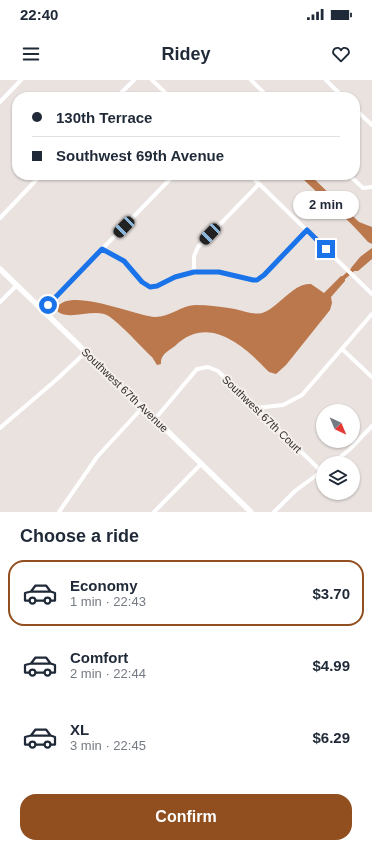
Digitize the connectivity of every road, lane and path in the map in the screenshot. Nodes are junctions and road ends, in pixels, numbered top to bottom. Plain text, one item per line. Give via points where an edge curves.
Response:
1 (21, 80) edge
2 (134, 80) edge
3 (152, 80) edge
4 (251, 80) edge
5 (326, 80) edge
6 (122, 92) edge
7 (165, 92) edge
8 (263, 92) edge
9 (338, 92) edge
10 (0, 102) edge
11 (360, 113) edge
12 (372, 125) edge
13 (36, 180) edge
14 (169, 180) edge
15 (255, 180) edge
16 (354, 180) edge
17 (259, 184) junction
18 (372, 187) edge
19 (0, 218) edge
20 (307, 230) junction
21 (102, 249) junction
22 (0, 269) edge
23 (194, 272) junction
24 (17, 285) junction
25 (372, 294) edge
26 (0, 302) edge
27 (43, 310) junction
28 (372, 314) edge
29 (342, 349) junction
30 (86, 352) junction
31 (372, 377) edge
32 (143, 408) junction
33 (256, 408) junction
34 (155, 419) junction
35 (372, 426) edge
36 (0, 428) edge
37 (340, 456) edge
38 (201, 464) junction
39 (316, 465) edge
40 (316, 475) edge
41 (59, 512) edge
42 (154, 512) edge
43 (251, 512) edge
44 (274, 512) edge

1 - 10 street
2 - 6 street
3 - 7 street
4 - 8 street
5 - 9 street
11 - 12 street
13 - 19 street
14 - 21 street
15 - 17 street
16 - 18 street via 365,189
17 - 20 street
17 - 23 street via 198,247 194,256
20 - 23 street via 257,280 219,272
20 - 25 street
21 - 23 street via 124,261 148,287
21 - 27 street
22 - 24 main road, Southwest 67th Avenue
24 - 26 street
24 - 27 main road, Southwest 67th Avenue
27 - 30 main road, Southwest 67th Avenue
28 - 29 street
29 - 31 street
29 - 33 street via 299,398 283,405
30 - 32 main road, Southwest 67th Avenue
30 - 36 street
32 - 34 main road, Southwest 67th Avenue
32 - 41 street via 97,457
33 - 34 street, Southwest 67th Court via 215,369 204,367 197,369
33 - 39 street, Southwest 67th Court
34 - 38 main road, Southwest 67th Avenue
35 - 37 street
38 - 42 street
38 - 43 main road, Southwest 67th Avenue
40 - 44 street via 295,491

